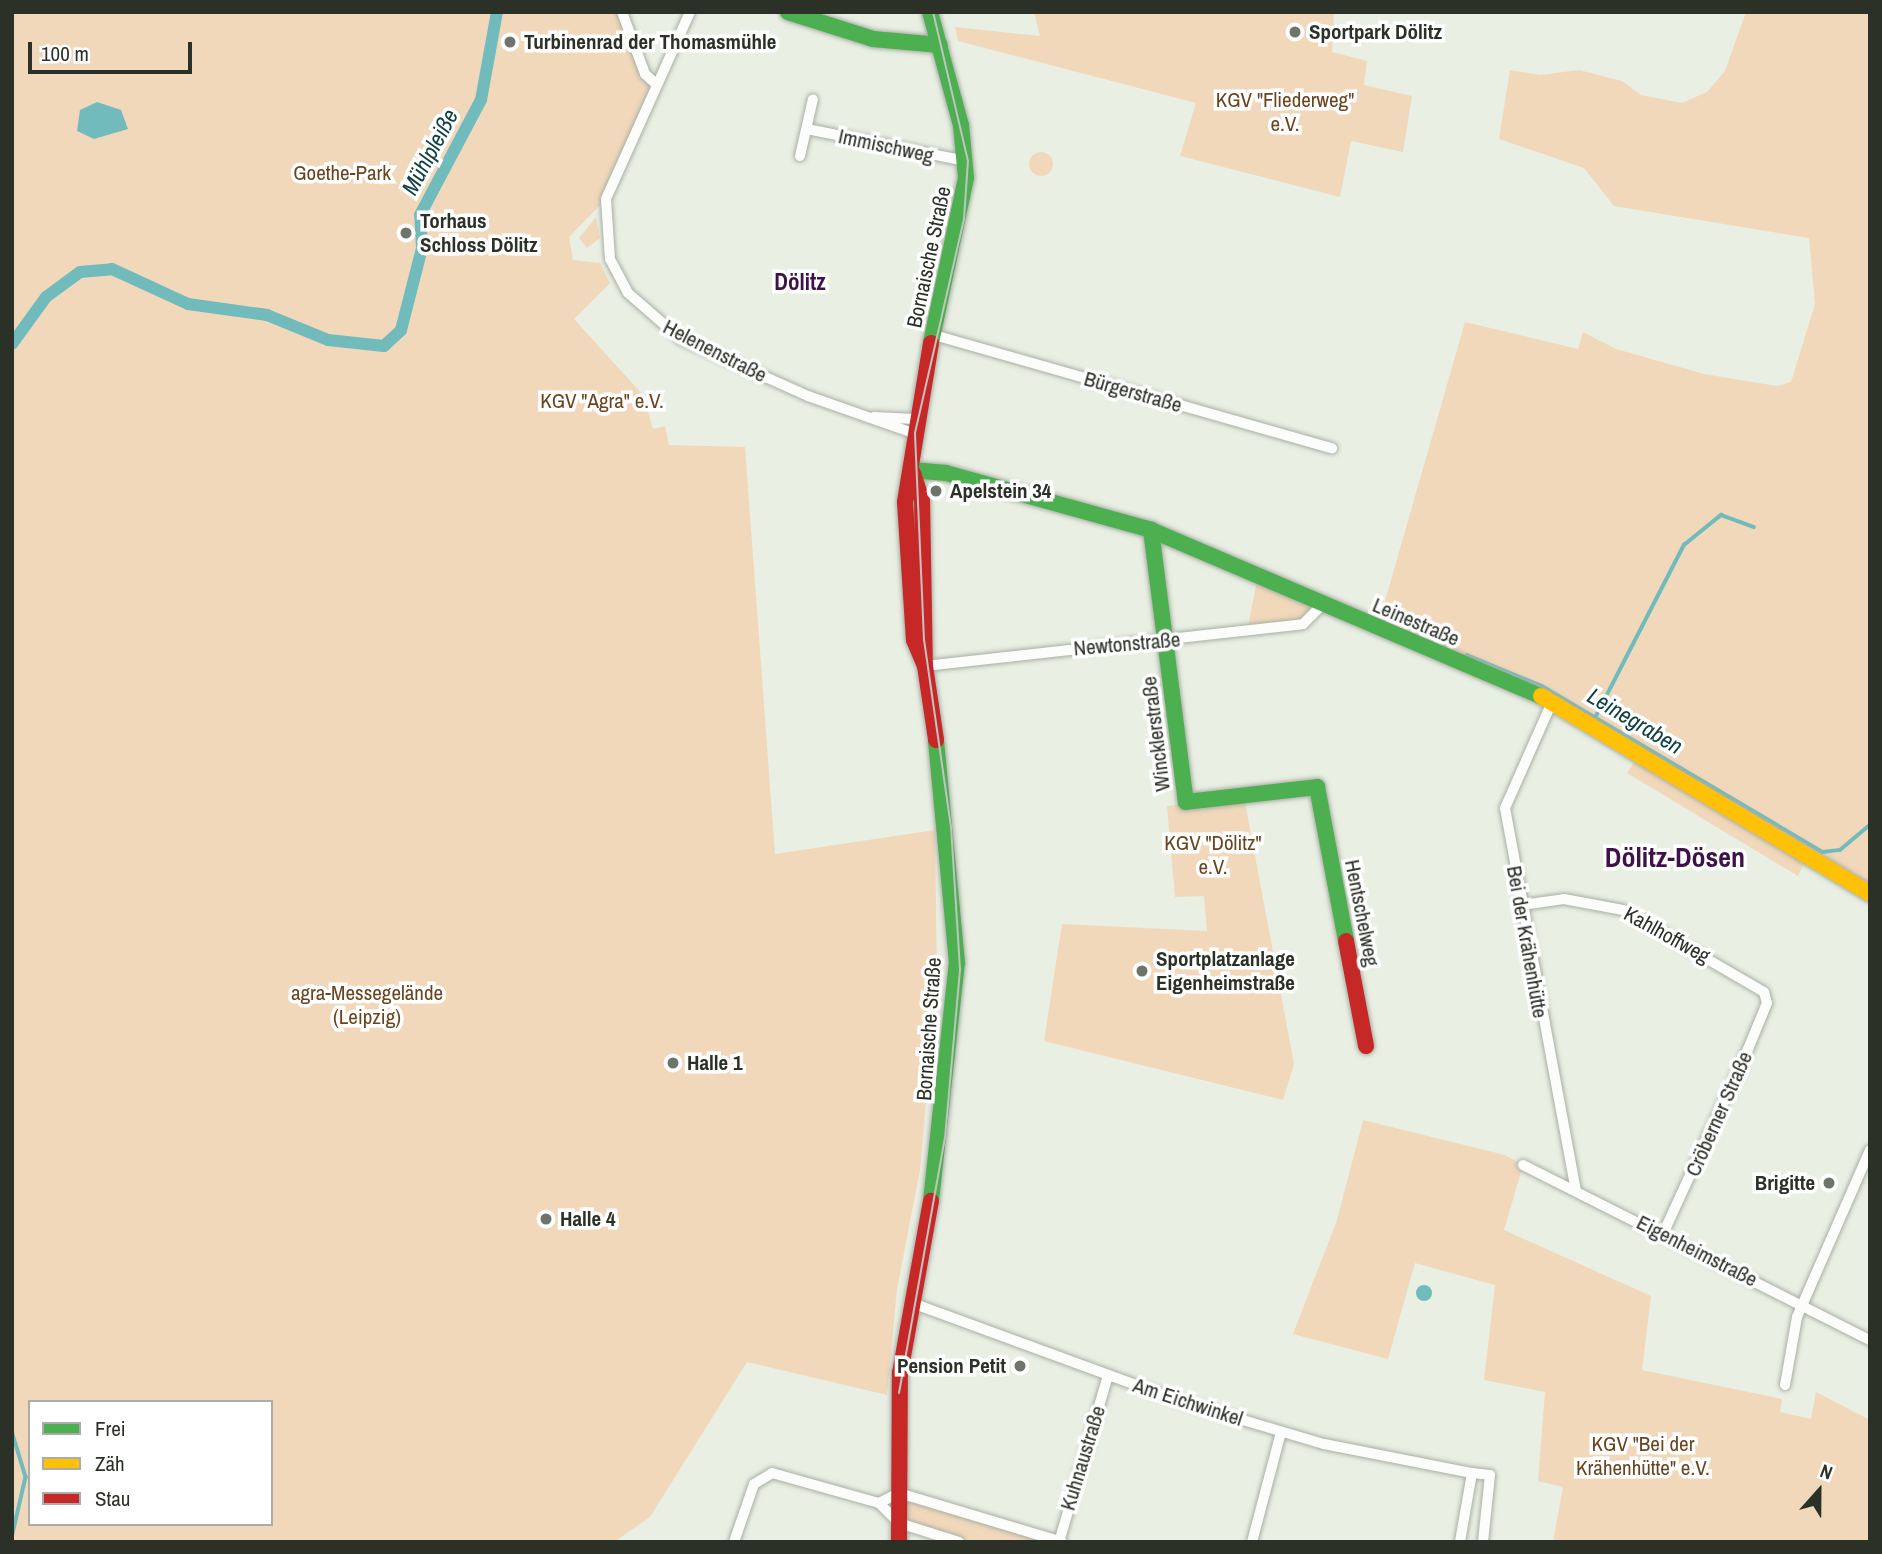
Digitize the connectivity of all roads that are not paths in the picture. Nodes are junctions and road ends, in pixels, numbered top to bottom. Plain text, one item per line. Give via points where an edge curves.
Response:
1 (622, 12) edge
2 (690, 12) edge
3 (788, 12) edge
4 (930, 12) edge
5 (940, 45) junction
6 (655, 83) junction
7 (813, 99) dead end
8 (807, 129) junction
9 (800, 156) dead end
10 (966, 161) junction
11 (934, 335) junction
12 (914, 426) junction
13 (1332, 448) dead end
14 (912, 470) junction
15 (1151, 530) junction
16 (1322, 605) junction
17 (1164, 640) junction
18 (925, 666) junction
19 (1552, 702) junction
20 (1317, 788) joint
21 (1870, 894) edge
22 (1521, 905) junction
23 (1764, 992) joint
24 (1366, 1046) dead end
25 (1870, 1150) edge
26 (1523, 1165) dead end
27 (1576, 1190) junction
28 (1663, 1234) junction
29 (912, 1303) junction
30 (1802, 1306) junction
31 (1870, 1340) edge
32 (1108, 1375) junction
33 (1784, 1385) dead end
34 (1281, 1432) junction
35 (1472, 1473) junction
36 (899, 1493) junction
37 (879, 1503) junction
38 (899, 1523) junction
39 (1060, 1541) edge
40 (734, 1542) edge
41 (899, 1542) edge
42 (959, 1542) edge
43 (1252, 1542) edge
44 (1460, 1542) edge
45 (1483, 1542) edge

1 - 6 street via 645,74
2 - 6 street
3 - 5 main road via 873,39 920,48
4 - 5 main road, Bornaische Straße
5 - 10 main road, Bornaische Straße
6 - 12 street, Helenenstraße via 606,198 610,259 628,293 660,326 864,418
7 - 8 street
8 - 9 street
8 - 10 street, Immischweg
10 - 11 main road, Bornaische Straße via 962,218
11 - 12 main road, Bornaische Straße
11 - 13 street, Bürgerstraße
12 - 14 main road, Bornaische Straße
14 - 15 main road, Leinestraße via 960,477
14 - 18 main road, Bornaische Straße via 905,502 911,603 914,640
15 - 16 main road, Leinestraße
15 - 17 main road, Wincklerstraße
16 - 17 street, Newtonstraße via 1303,624
16 - 19 main road, Leinestraße
17 - 18 street, Newtonstraße
17 - 20 main road, Wincklerstraße via 1186,802
18 - 29 main road, Bornaische Straße via 946,811 957,963 942,1138
19 - 21 main road, Leinestraße
19 - 22 street, Bei der Krähenhütte via 1507,797
20 - 24 main road, Hentschelweg
22 - 23 street, Kahlhoffweg via 1563,899 1623,910
22 - 27 street, Bei der Krähenhütte
23 - 28 street, Cröberner Straße via 1767,1003 1748,1049
25 - 30 street
26 - 27 street, Eigenheimstraße
27 - 28 street, Eigenheimstraße
28 - 30 street, Eigenheimstraße
29 - 32 street, Am Eichwinkel
29 - 36 main road, Bornaische Straße via 899,1393
30 - 31 street, Eigenheimstraße
30 - 33 street
32 - 34 street, Am Eichwinkel
32 - 39 street, Kuhnaustraße
34 - 35 street, Am Eichwinkel
34 - 43 street
35 - 44 street
35 - 45 street via 1490,1475
36 - 37 street
36 - 38 main road, Bornaische Straße
36 - 39 street
37 - 38 street
37 - 40 street via 766,1473 754,1484
38 - 41 main road, Bornaische Straße
38 - 42 street

